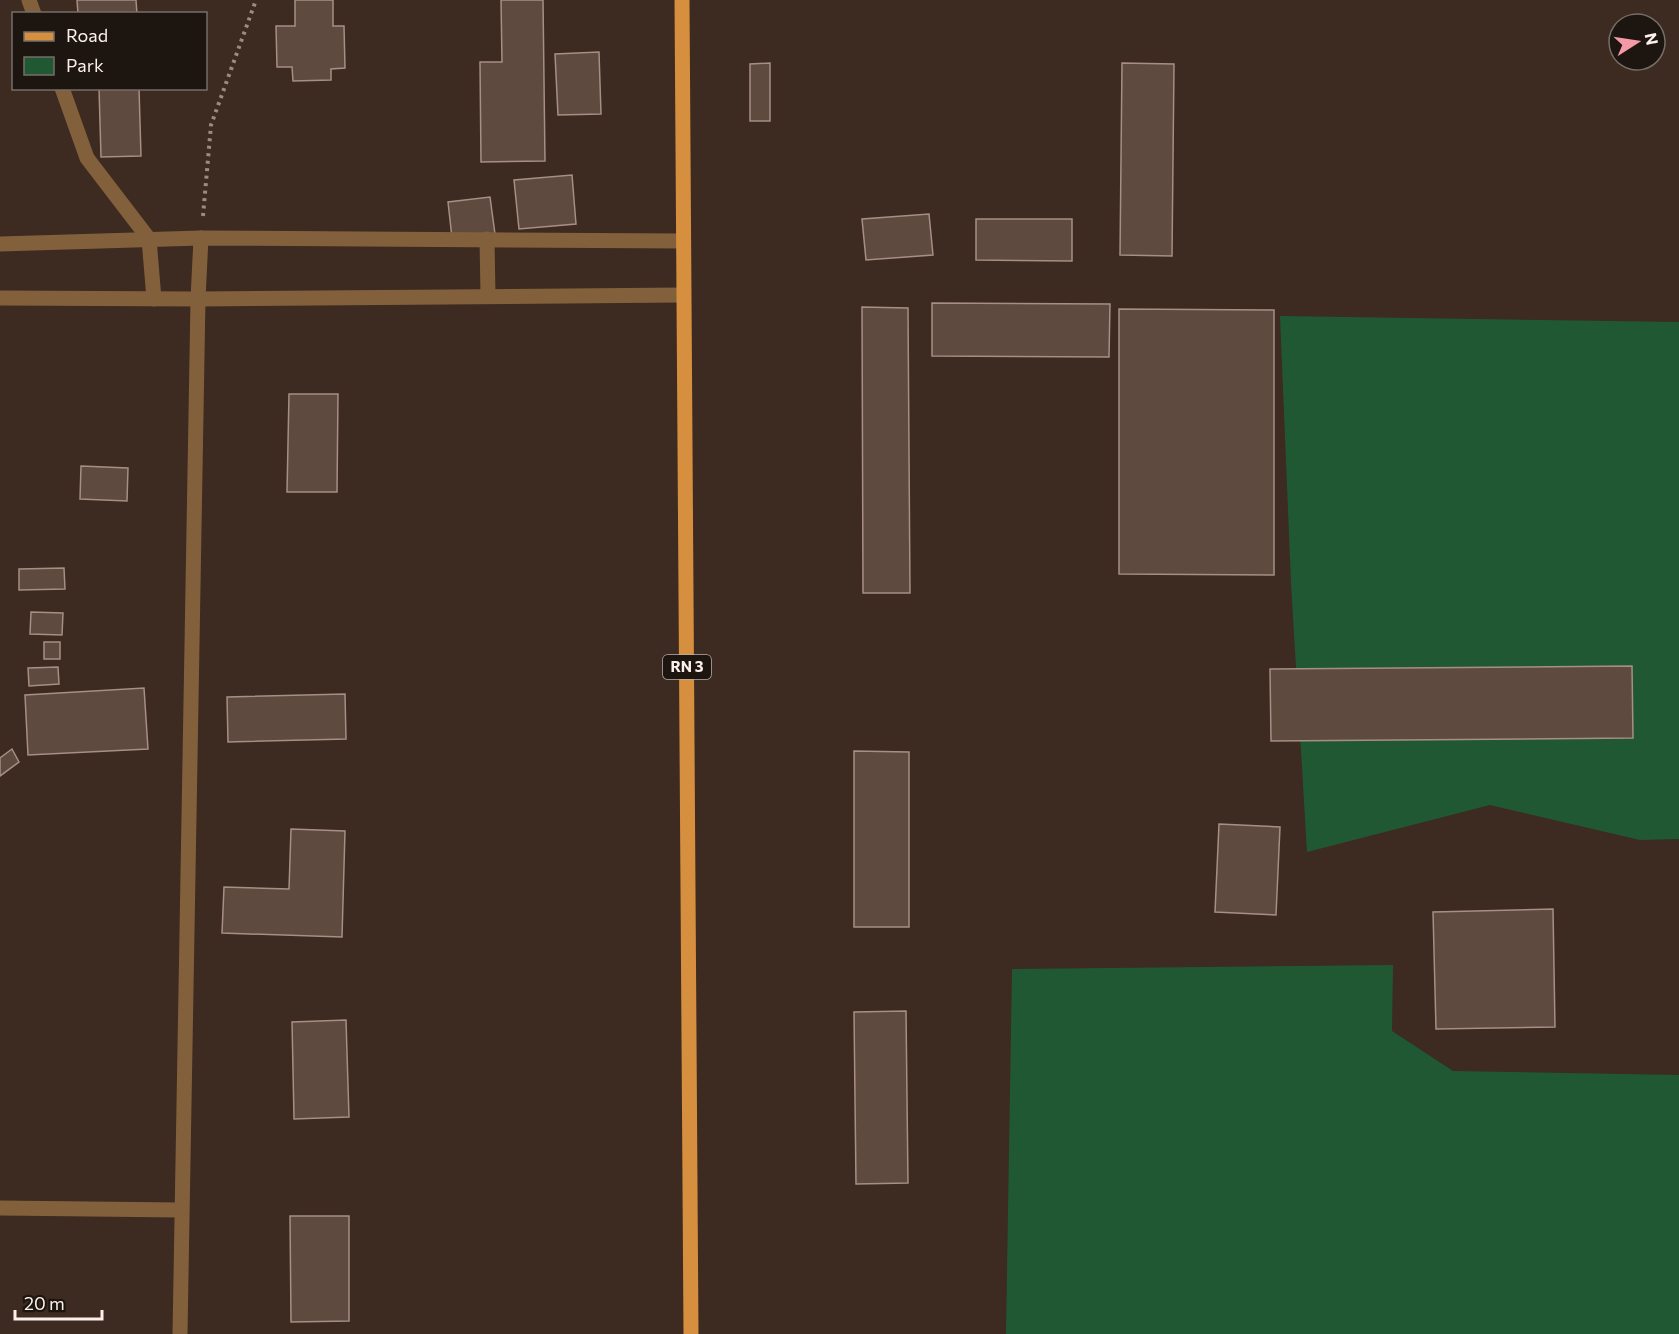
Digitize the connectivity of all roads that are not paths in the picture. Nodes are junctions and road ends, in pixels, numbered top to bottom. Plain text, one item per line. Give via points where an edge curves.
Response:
1 (682, 0) edge
2 (63, 90) edge
3 (201, 238) junction
4 (149, 239) junction
5 (487, 239) junction
6 (682, 240) junction
7 (0, 244) edge
8 (488, 295) junction
9 (683, 295) junction
10 (0, 298) edge
11 (154, 299) junction
12 (198, 299) junction
13 (0, 1208) edge
14 (181, 1210) junction
15 (180, 1334) edge
16 (690, 1334) edge

1 - 6 main road, RN 3
2 - 4 street via 87,159
3 - 4 street
3 - 5 street
3 - 12 street
4 - 7 street
4 - 11 street
5 - 6 street
5 - 8 street
6 - 9 main road, RN 3
8 - 9 street
8 - 12 street
9 - 16 main road, RN 3
10 - 11 street
11 - 12 street
12 - 14 street
13 - 14 street
14 - 15 street

